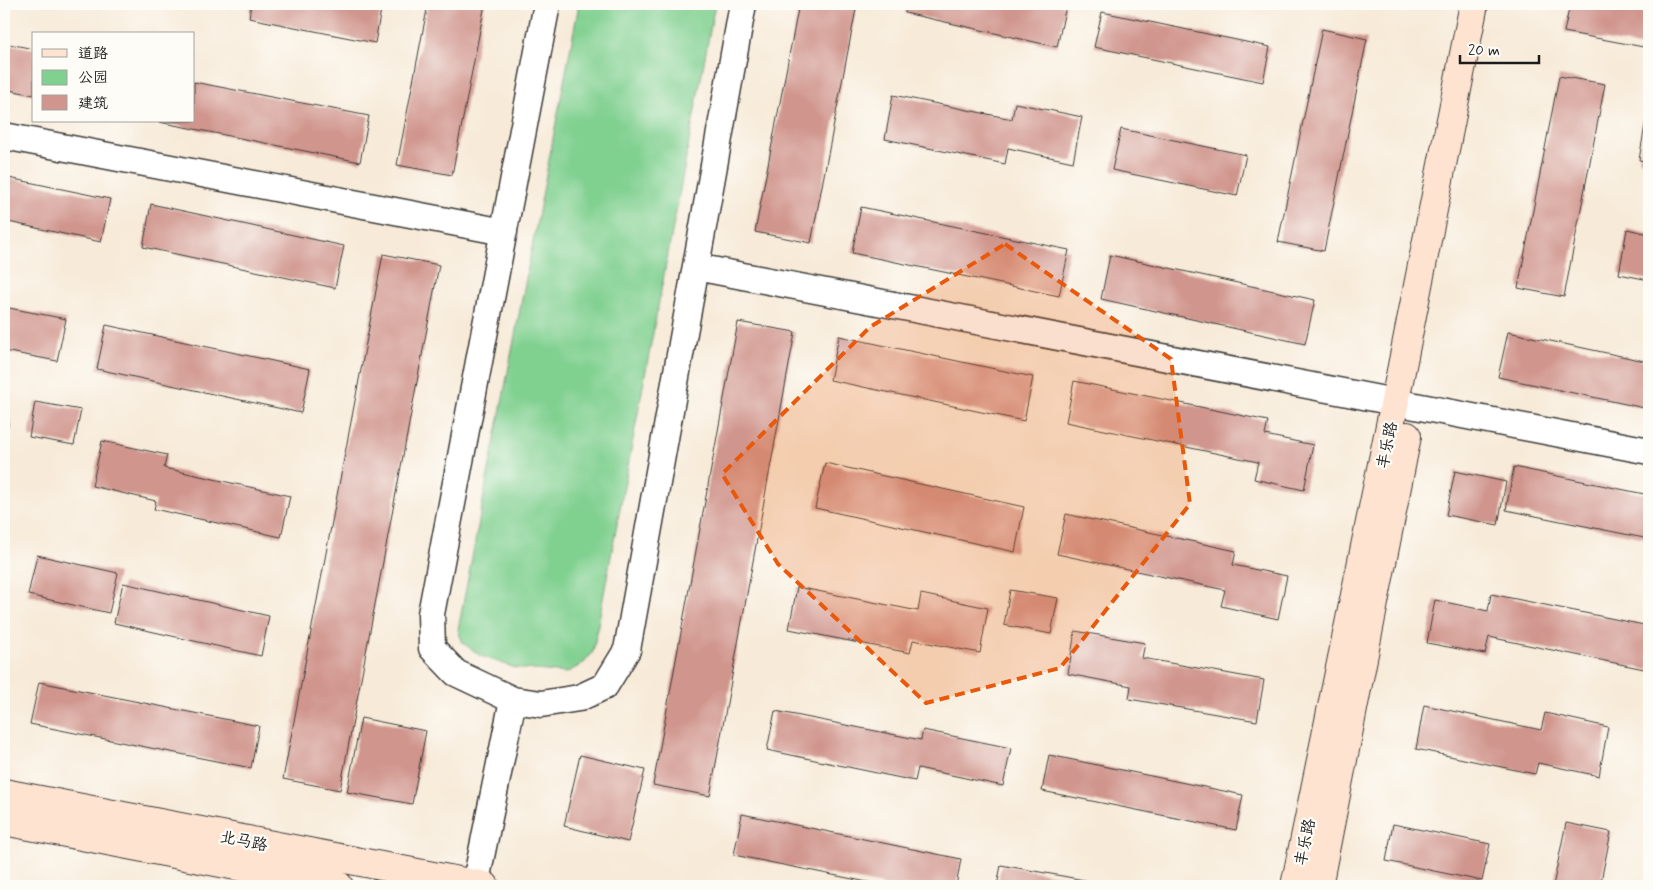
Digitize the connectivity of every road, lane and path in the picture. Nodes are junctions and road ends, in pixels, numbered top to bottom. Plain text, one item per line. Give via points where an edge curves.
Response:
1 (547, 4) edge
2 (743, 4) edge
3 (1474, 4) edge
4 (1489, 4) edge
5 (4, 136) edge
6 (504, 232) junction
7 (696, 266) junction
8 (1404, 403) junction
9 (1649, 451) edge
10 (513, 700) junction
11 (4, 793) edge
12 (4, 822) edge
13 (339, 886) edge
14 (478, 886) edge
15 (1294, 886) edge
16 (1318, 886) edge

1 - 6 street
2 - 7 street
3 - 8 street, 丰乐路
4 - 8 street, 丰乐路
5 - 6 street
6 - 10 street via 431,614 432,648 456,673
7 - 8 street
7 - 10 street via 627,650 605,686 579,698 541,704
8 - 9 street
8 - 15 street, 丰乐路
8 - 16 street, 丰乐路
10 - 14 street
11 - 14 street, 北马路
12 - 13 street, 北马路

